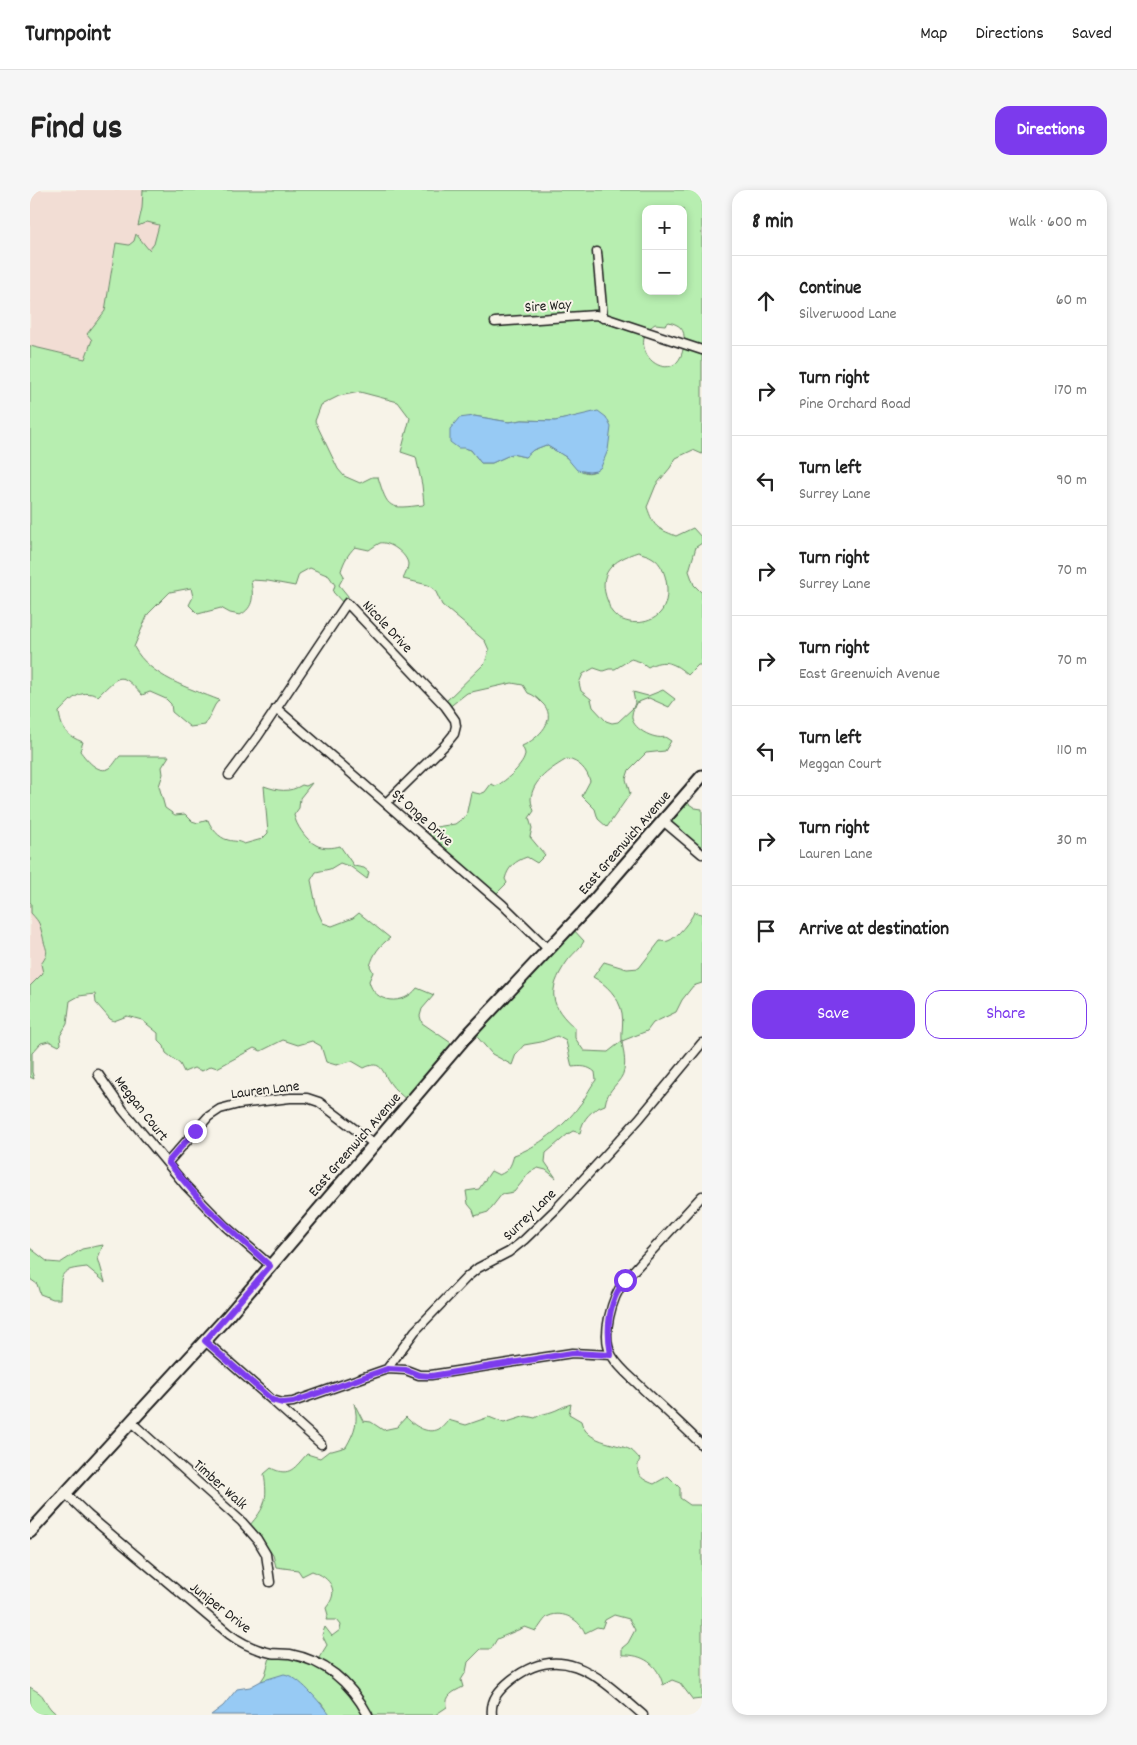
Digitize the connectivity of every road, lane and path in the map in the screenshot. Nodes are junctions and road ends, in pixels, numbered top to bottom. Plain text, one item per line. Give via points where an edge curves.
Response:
1 (597, 252) dead end
2 (603, 318) junction
3 (495, 322) dead end
4 (702, 350) edge
5 (276, 708) junction
6 (229, 775) dead end
7 (702, 776) edge
8 (387, 802) junction
9 (663, 821) junction
10 (702, 854) edge
11 (549, 950) junction
12 (702, 1043) edge
13 (98, 1074) dead end
14 (374, 1143) junction
15 (168, 1162) junction
16 (702, 1196) edge
17 (270, 1266) junction
18 (205, 1341) junction
19 (611, 1355) junction
20 (387, 1369) junction
21 (272, 1400) junction
22 (131, 1422) junction
23 (321, 1444) dead end
24 (702, 1445) edge
25 (66, 1494) junction
26 (30, 1532) edge
27 (270, 1582) dead end
28 (368, 1715) edge
29 (492, 1715) edge
30 (644, 1715) edge

1 - 2 street
2 - 3 street, Sire Way via 596,315
2 - 4 street, Sire Way
5 - 6 street, Nicole Drive
5 - 8 street, St Onge Drive
5 - 8 street, Nicole Drive via 347,603 455,720 450,740
7 - 9 street, East Greenwich Avenue
8 - 11 street, St Onge Drive
9 - 10 street
9 - 11 street, East Greenwich Avenue
11 - 14 street, East Greenwich Avenue via 465,1038
12 - 20 street, Surrey Lane via 639,1119 556,1208 509,1252 466,1277 415,1331
13 - 15 street, Meggan Court via 123,1110
14 - 15 street, Lauren Lane via 319,1102 290,1098 220,1109 208,1117
14 - 17 street, East Greenwich Avenue
15 - 17 street, Meggan Court via 205,1206
16 - 19 street via 617,1291 608,1322
17 - 18 street, East Greenwich Avenue
18 - 21 street
18 - 22 street, East Greenwich Avenue
19 - 20 street via 572,1353 431,1376
19 - 24 street
20 - 21 street via 293,1402
21 - 23 street
22 - 25 street, East Greenwich Avenue
22 - 27 street, Timber Walk via 257,1539 266,1554
25 - 26 street, East Greenwich Avenue
25 - 28 street, Juniper Drive via 239,1642 270,1653 288,1654 320,1663 351,1688
29 - 30 street via 493,1702 499,1690 520,1673 533,1666 561,1662 578,1666 598,1677

